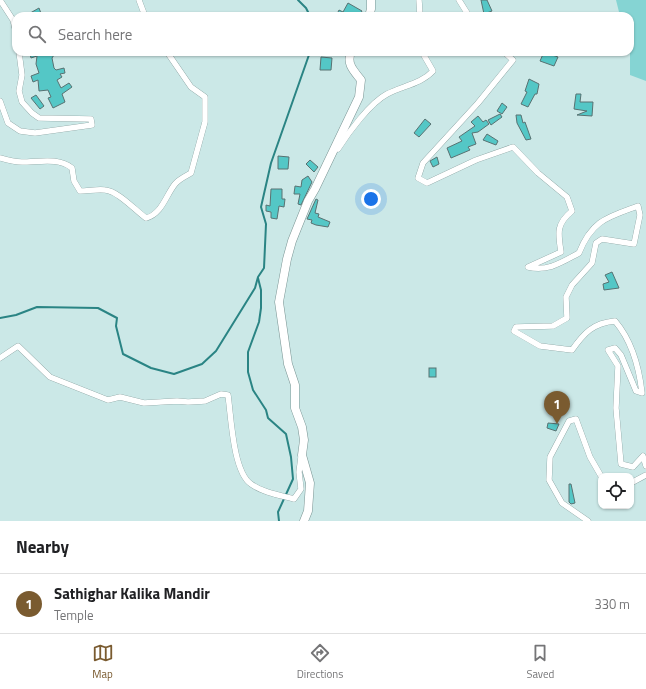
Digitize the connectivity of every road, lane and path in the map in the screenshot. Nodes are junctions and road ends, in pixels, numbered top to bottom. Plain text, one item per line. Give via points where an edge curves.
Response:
1 (0, 0) edge
2 (139, 0) edge
3 (371, 0) edge
4 (419, 0) edge
5 (459, 0) edge
6 (144, 12) edge
7 (370, 12) edge
8 (420, 12) edge
9 (466, 12) edge
10 (12, 18) edge
11 (20, 56) edge
12 (170, 56) edge
13 (349, 56) edge
14 (424, 56) edge
15 (508, 56) edge
16 (0, 101) edge
17 (0, 158) edge
18 (323, 170) junction
19 (0, 358) edge
20 (302, 455) junction
21 (646, 466) edge
22 (599, 473) edge
23 (646, 475) edge
24 (634, 481) edge
25 (304, 521) edge
26 (588, 521) edge

1 - 10 street
2 - 6 street
3 - 7 street
4 - 8 street
5 - 9 street
11 - 16 street via 22,75 19,91 27,108 39,118 91,119 92,126 35,133 20,131 8,123
12 - 17 street via 191,87 205,97 205,122 191,173 176,183 164,203 151,217 146,218 118,193 105,190 80,191 74,182 72,168 65,163 20,162
13 - 18 street via 350,66 360,80 359,97
14 - 18 street via 433,71 427,77 386,94 353,126
15 - 21 street via 513,60 478,103 422,163 418,178 427,183 476,160 513,147 520,152 538,173 567,197 572,211 562,218 560,226 562,252 528,266 538,269 554,267 579,253 585,237 599,222 638,206 640,215 634,244 602,239 596,243 592,263 572,285 566,297 567,318 553,326 516,326 514,331 540,346 572,350 582,336 601,322 615,321 632,346 642,392 636,391 621,355 615,348 608,350 618,366 616,408 621,464 633,467 643,456
18 - 20 street via 292,241 279,302 288,364 295,386 295,408 304,440
19 - 20 street via 18,346 50,377 108,400 120,397 144,404 205,401 221,394 228,395 236,458 249,483 268,493 294,499 301,489 299,472
20 - 25 street via 310,483 308,512
22 - 26 street via 590,457 576,419 569,421 550,457 549,480 562,503
23 - 24 street

